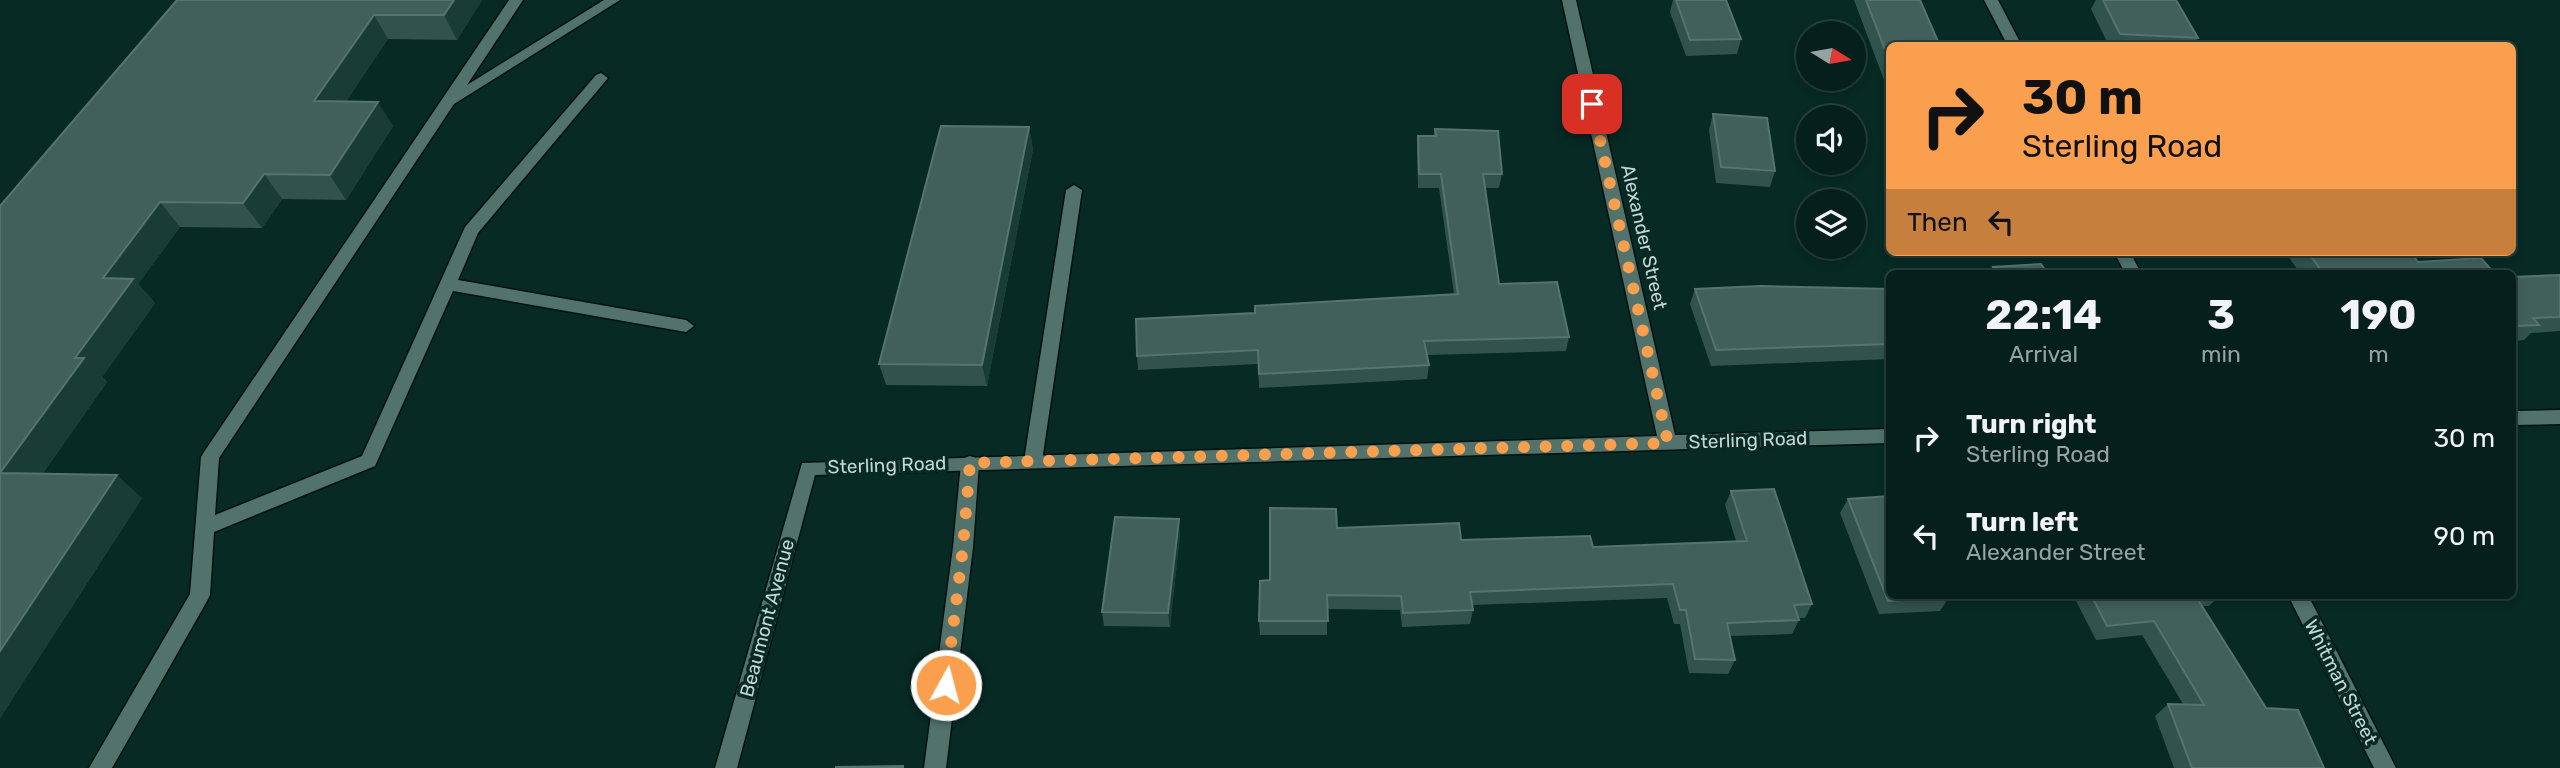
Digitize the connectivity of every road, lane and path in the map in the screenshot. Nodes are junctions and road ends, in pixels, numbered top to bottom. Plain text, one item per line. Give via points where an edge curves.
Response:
1 (516, 0) edge
2 (613, 0) edge
3 (1569, 0) edge
4 (1991, 0) edge
5 (2013, 42) edge
6 (601, 78) dead end
7 (448, 103) junction
8 (1074, 190) dead end
9 (447, 284) junction
10 (686, 326) dead end
11 (2560, 417) edge
12 (2516, 418) edge
13 (1886, 436) edge
14 (1668, 443) junction
15 (1033, 461) junction
16 (970, 463) junction
17 (808, 468) joint
18 (205, 527) junction
19 (2300, 599) edge
20 (100, 768) edge
21 (726, 768) edge
22 (935, 768) edge
23 (2385, 768) edge

1 - 7 street
2 - 7 street
3 - 14 street, Alexander Street
4 - 5 street
6 - 9 street via 471,230
7 - 18 street via 210,457
8 - 15 street
9 - 10 street
9 - 18 street via 369,461
11 - 12 street
13 - 14 street, Sterling Road
14 - 15 street, Sterling Road
15 - 16 street, Sterling Road
16 - 17 street, Sterling Road
16 - 22 street
17 - 21 street, Beaumont Avenue
18 - 20 street via 200,595
19 - 23 street, Whitman Street

